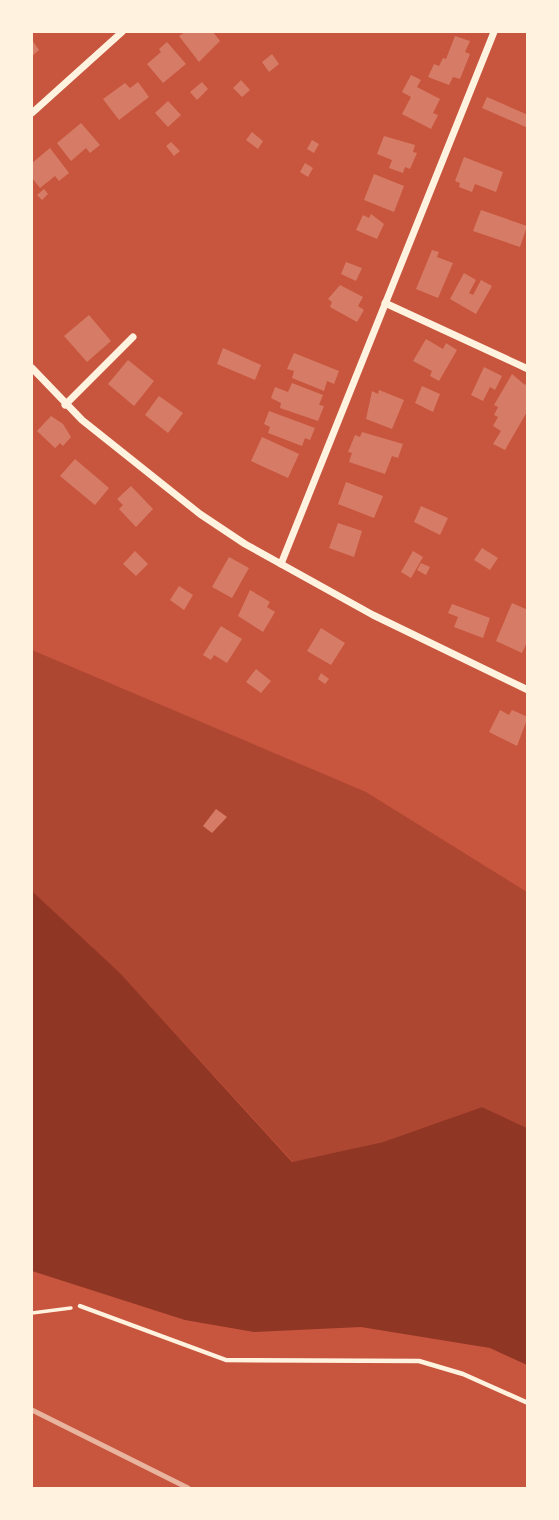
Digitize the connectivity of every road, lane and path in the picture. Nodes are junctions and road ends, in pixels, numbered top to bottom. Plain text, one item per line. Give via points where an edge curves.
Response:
1 (122, 32) edge
2 (494, 32) edge
3 (32, 113) edge
4 (385, 303) junction
5 (133, 337) dead end
6 (32, 368) edge
7 (527, 369) edge
8 (65, 405) junction
9 (281, 564) junction
10 (527, 690) edge
11 (80, 1306) joint
12 (32, 1313) edge
13 (527, 1403) edge

1 - 3 street
2 - 4 street
4 - 7 street
4 - 9 street
5 - 8 street
6 - 8 street
8 - 9 street via 200,514
9 - 10 street
11 - 12 path
11 - 13 lane via 226,1360 419,1361 463,1374

